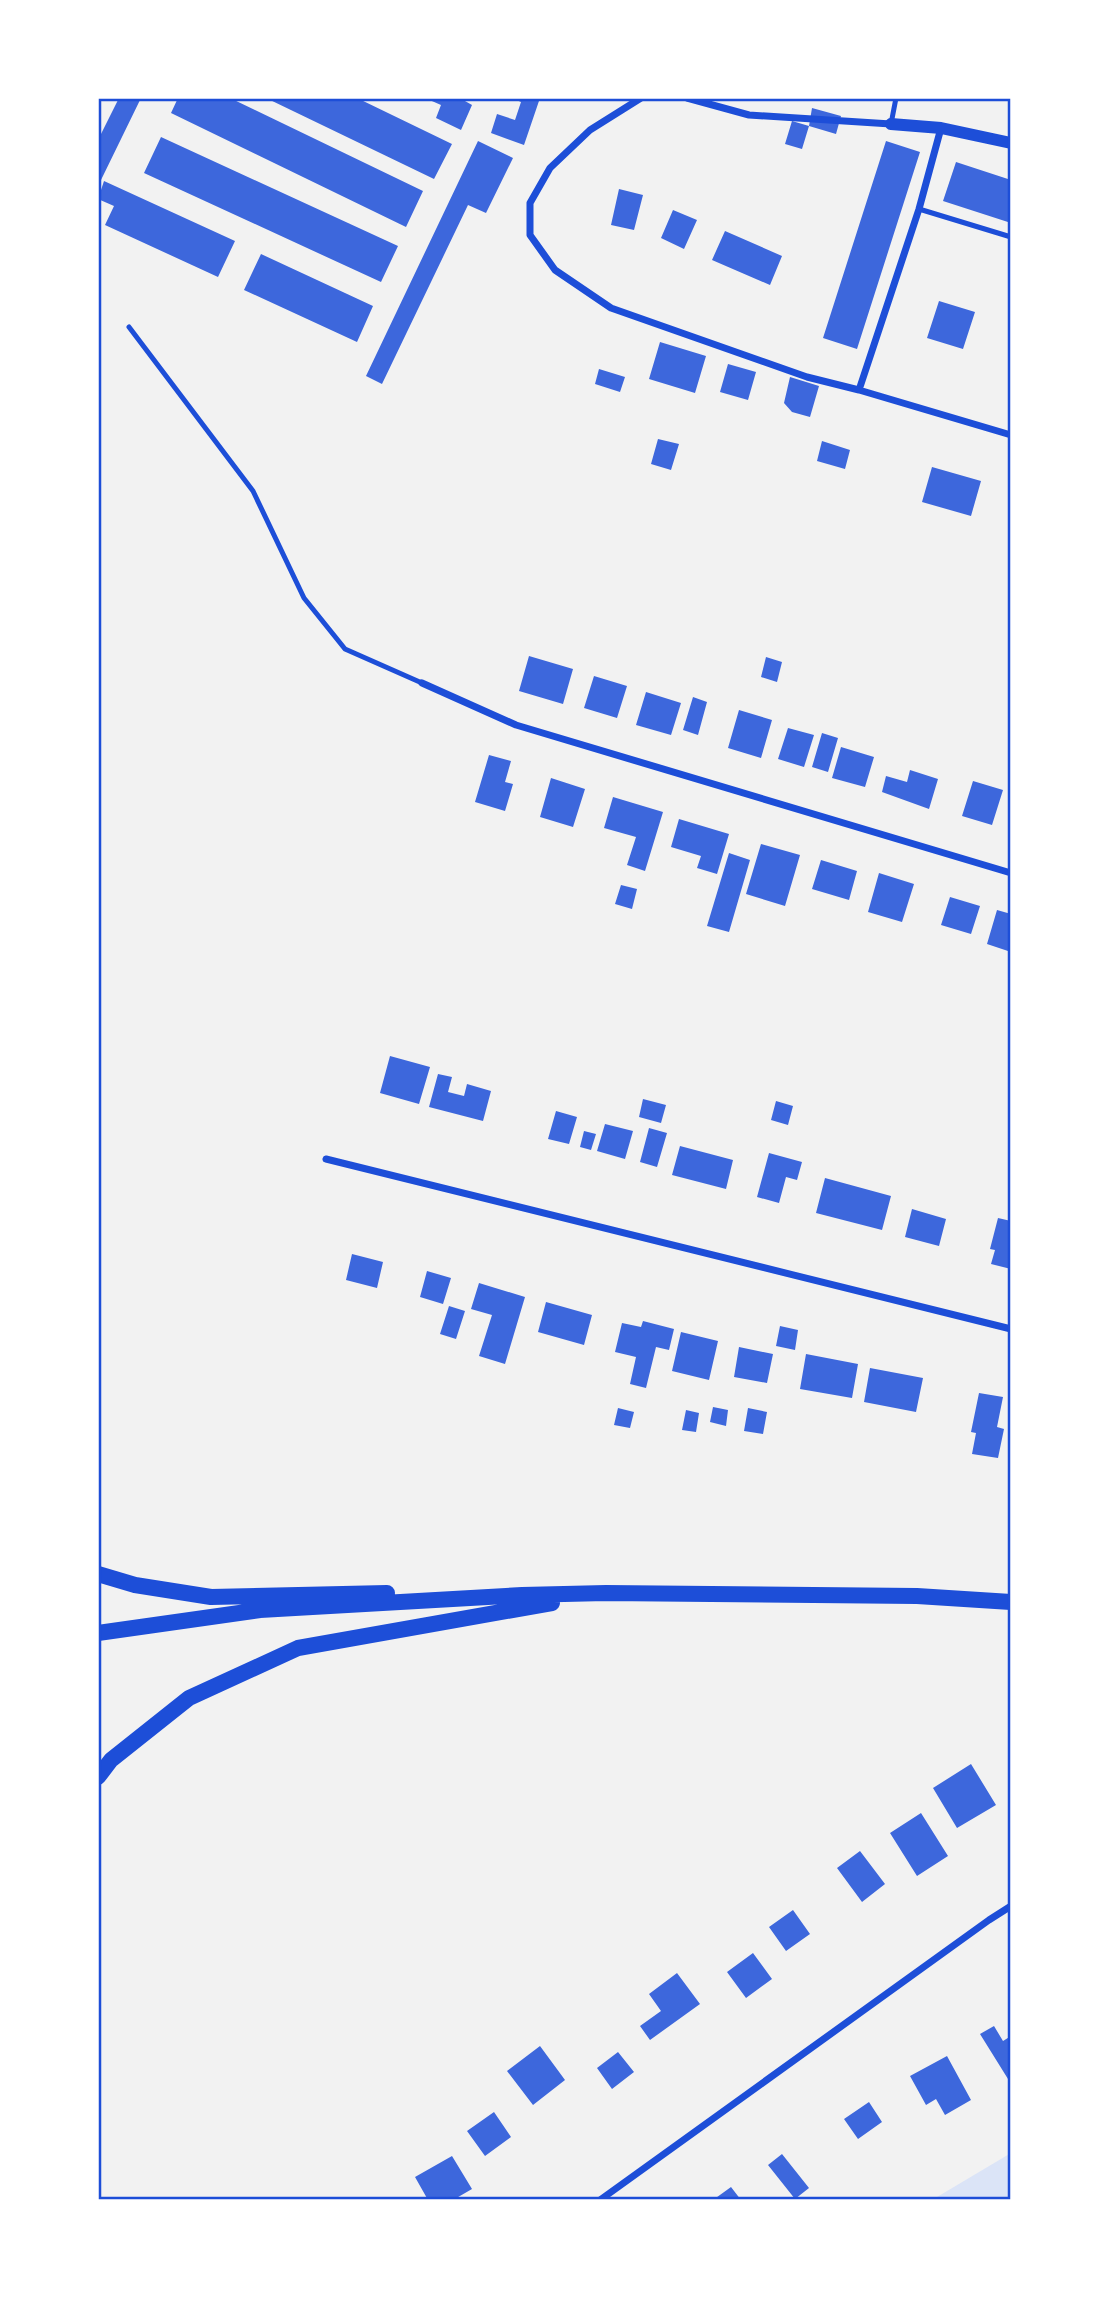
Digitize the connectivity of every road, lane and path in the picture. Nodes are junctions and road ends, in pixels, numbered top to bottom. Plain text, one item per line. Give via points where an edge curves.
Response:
1 (641, 98) edge
2 (687, 98) edge
3 (896, 98) edge
4 (696, 99) edge
5 (891, 124) junction
6 (941, 128) junction
7 (1011, 143) edge
8 (919, 209) junction
9 (1011, 237) edge
10 (129, 327) dead end
11 (859, 390) junction
12 (1011, 435) edge
13 (422, 682) joint
14 (1011, 873) edge
15 (326, 1159) dead end
16 (1011, 1329) edge
17 (98, 1574) edge
18 (606, 1593) junction
19 (522, 1595) junction
20 (1011, 1602) edge
21 (98, 1633) edge
22 (98, 1777) edge
23 (1011, 1906) edge
24 (600, 2200) edge

1 - 11 street via 590,130 550,168 530,202 530,235 555,270 611,309 807,377
2 - 4 street
3 - 5 lane
4 - 5 street via 749,114
5 - 6 street
6 - 7 street
6 - 8 street
8 - 9 lane
8 - 11 street
10 - 13 lane via 253,491 304,598 345,649
11 - 12 street
13 - 14 street via 516,725
15 - 16 street
17 - 19 main road via 211,1597 422,1592
18 - 19 main road
18 - 20 main road via 918,1596
18 - 22 main road via 298,1648 189,1698 111,1760
19 - 21 main road via 260,1611
23 - 24 street

